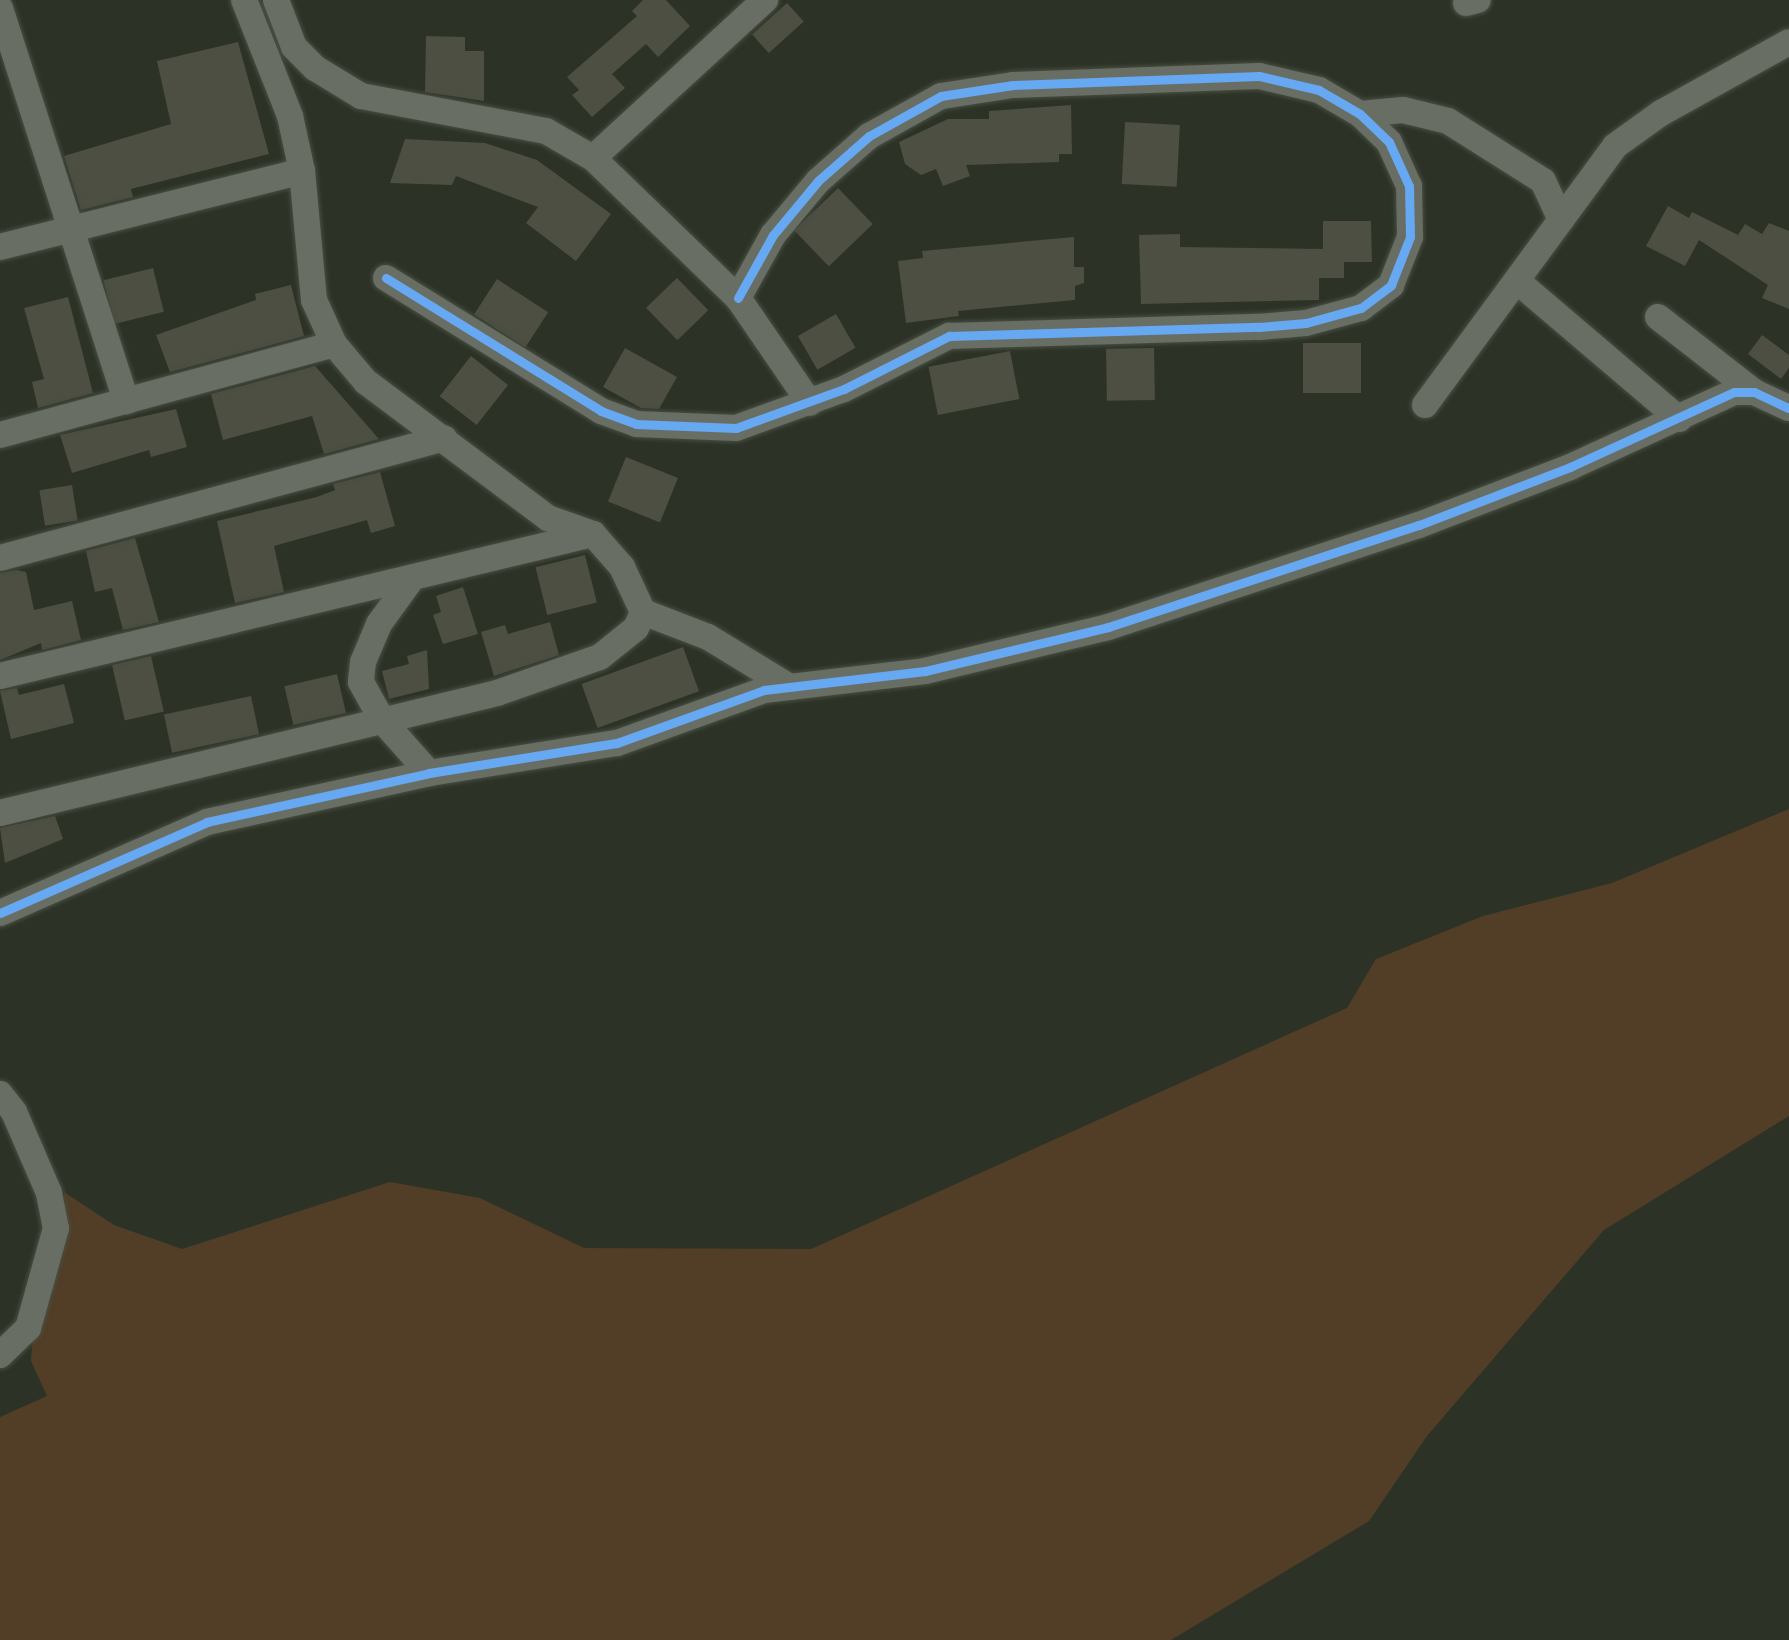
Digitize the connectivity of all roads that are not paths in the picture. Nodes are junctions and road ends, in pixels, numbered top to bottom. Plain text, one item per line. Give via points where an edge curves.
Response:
1 (244, 0) edge
2 (276, 0) edge
3 (765, 0) edge
4 (0, 8) edge
5 (1789, 43) edge
6 (1360, 114) junction
7 (593, 158) junction
8 (302, 171) junction
9 (1561, 220) junction
10 (70, 230) junction
11 (0, 247) edge
12 (386, 278) dead end
13 (1517, 281) junction
14 (738, 298) junction
15 (1658, 317) dead end
16 (334, 344) junction
17 (1754, 392) junction
18 (126, 401) junction
19 (810, 404) junction
20 (1424, 405) dead end
21 (1789, 408) edge
22 (1679, 419) junction
23 (0, 435) edge
24 (444, 438) junction
25 (593, 534) junction
26 (0, 558) edge
27 (413, 577) junction
28 (643, 612) junction
29 (0, 676) edge
30 (789, 687) junction
31 (382, 720) junction
32 (429, 773) junction
33 (0, 813) edge
34 (0, 913) edge
35 (0, 1094) edge
36 (0, 1354) edge

1 - 8 street via 290,116
2 - 7 street via 294,47 315,68 361,96 546,131
3 - 7 street
4 - 10 street
5 - 9 street via 1661,113 1615,146
6 - 9 street via 1403,110 1448,121 1543,181
6 - 14 street via 1319,90 1259,76 1013,85 941,96 869,136 818,181 773,235
6 - 19 street via 1389,142 1409,186 1410,237 1391,285 1361,308 1306,323 1271,326 949,336
7 - 14 street
8 - 10 street
8 - 16 street via 314,300
9 - 13 street
10 - 11 street
10 - 18 street
12 - 19 street via 601,411 636,424 736,428
13 - 20 street
13 - 22 street
14 - 19 street
15 - 17 street
16 - 18 street
16 - 24 street via 366,382
17 - 21 street
17 - 22 street via 1734,392
18 - 23 street
22 - 30 street via 1419,525 1120,623 925,671
24 - 25 street via 548,518
24 - 26 street
25 - 27 street
25 - 28 street via 622,567
27 - 29 street
27 - 31 street via 379,624 363,662 361,682
28 - 30 street via 708,637
28 - 31 street via 636,628 600,656 497,692
30 - 32 street via 730,698 617,743
31 - 32 street
31 - 33 street
32 - 34 street via 207,822
35 - 36 street via 14,1112 49,1193 56,1228 28,1328

